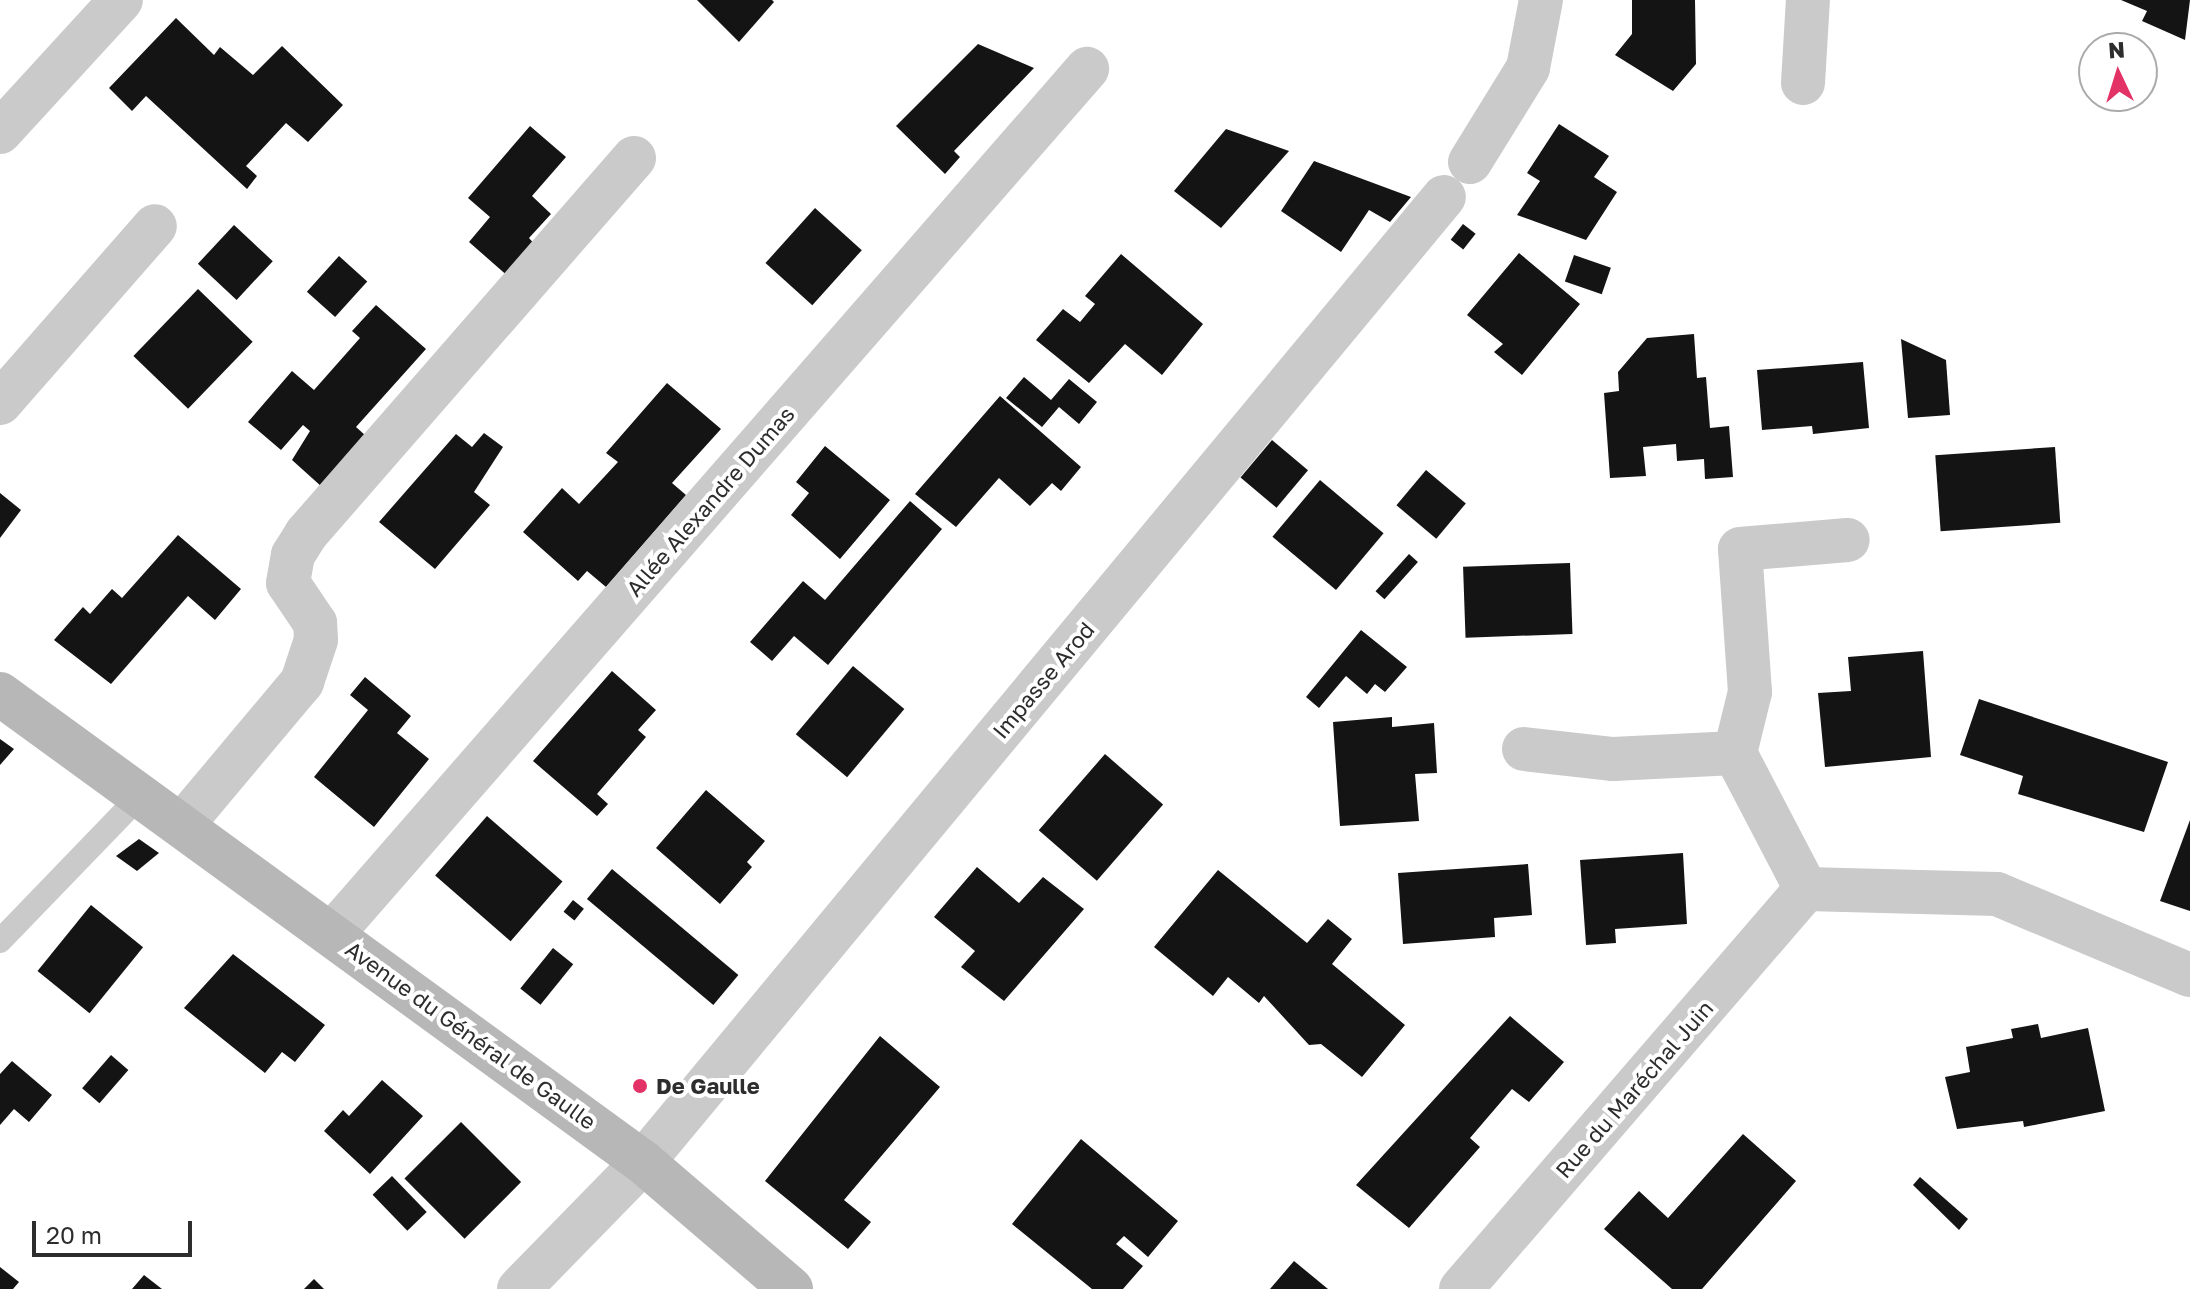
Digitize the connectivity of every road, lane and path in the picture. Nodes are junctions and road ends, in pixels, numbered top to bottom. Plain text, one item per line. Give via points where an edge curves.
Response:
1 (121, 0) edge
2 (1541, 0) edge
3 (1808, 0) edge
4 (1087, 69) dead end
5 (1803, 83) dead end
6 (0, 132) edge
7 (634, 158) dead end
8 (1470, 162) dead end
9 (1444, 197) dead end
10 (155, 226) dead end
11 (0, 403) edge
12 (1848, 540) dead end
13 (0, 694) edge
14 (1524, 749) dead end
15 (1735, 753) junction
16 (140, 796) junction
17 (182, 825) junction
18 (1806, 889) junction
19 (333, 933) junction
20 (0, 941) edge
21 (2190, 975) edge
22 (643, 1162) junction
23 (519, 1289) edge
24 (791, 1289) edge
25 (1461, 1289) edge

1 - 6 street
2 - 8 street via 1528,68
3 - 5 street
4 - 19 street, Allée Alexandre Dumas
7 - 17 street via 306,534 293,555 288,583 315,623 316,640 302,682
9 - 22 street, Impasse Arod
10 - 11 street
12 - 15 street via 1740,549 1750,692
13 - 16 main road, Avenue du Général de Gaulle
14 - 15 street via 1613,759
15 - 18 street
16 - 17 main road, Avenue du Général de Gaulle
16 - 20 lane
17 - 19 main road, Avenue du Général de Gaulle
18 - 21 street via 1997,894
18 - 25 street, Rue du Maréchal Juin
19 - 22 main road, Avenue du Général de Gaulle
22 - 23 street, Impasse Arod
22 - 24 main road, Avenue du Général de Gaulle

